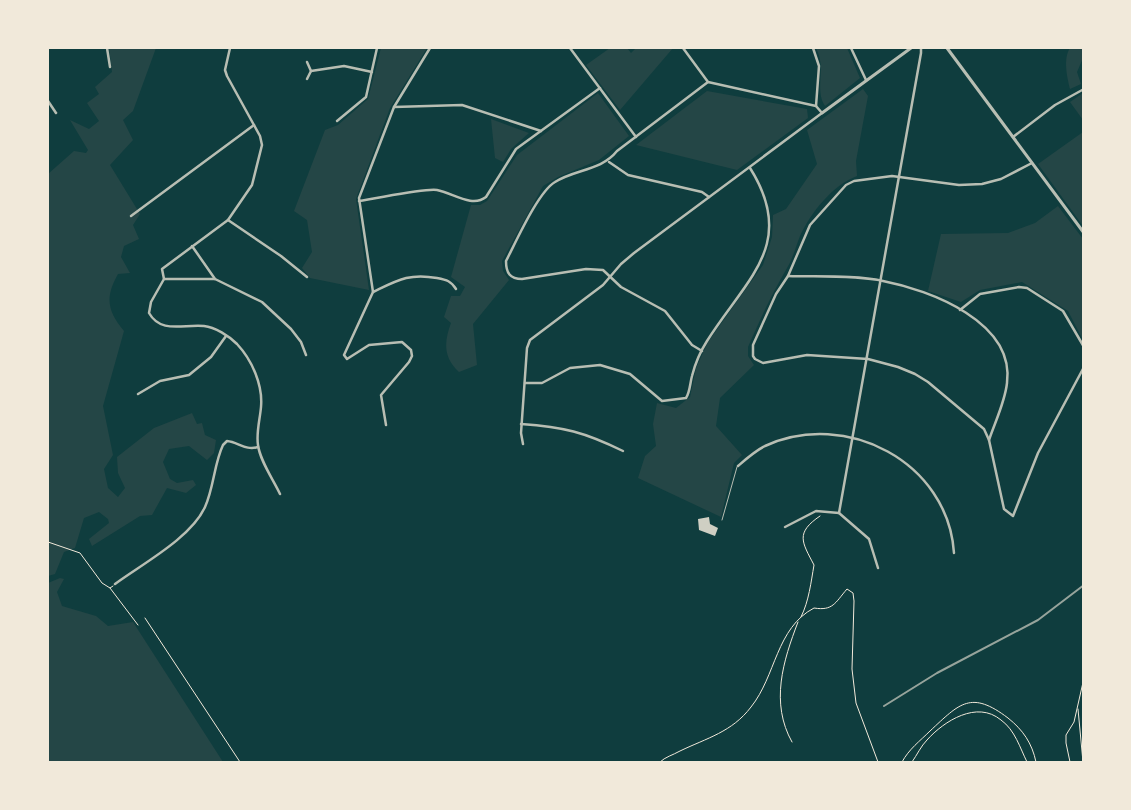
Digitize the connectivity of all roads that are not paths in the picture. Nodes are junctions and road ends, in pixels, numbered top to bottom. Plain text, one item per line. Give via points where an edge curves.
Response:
1 (107, 48) edge
2 (230, 48) edge
3 (377, 48) edge
4 (430, 48) edge
5 (570, 48) edge
6 (683, 48) edge
7 (813, 48) edge
8 (851, 48) edge
9 (911, 48) edge
10 (920, 48) edge
11 (948, 48) edge
12 (308, 62) dead end
13 (110, 67) dead end
14 (311, 71) junction
15 (372, 72) junction
16 (307, 79) dead end
17 (867, 80) junction
18 (708, 82) junction
19 (600, 88) junction
20 (1084, 88) edge
21 (48, 101) edge
22 (816, 106) junction
23 (394, 107) junction
24 (56, 113) dead end
25 (822, 113) junction
26 (337, 121) dead end
27 (254, 125) junction
28 (541, 131) junction
29 (636, 137) junction
30 (1013, 137) junction
31 (609, 162) junction
32 (1032, 163) junction
33 (750, 168) junction
34 (900, 177) junction
35 (709, 197) junction
36 (359, 201) junction
37 (131, 216) dead end
38 (228, 220) junction
39 (1084, 233) edge
40 (192, 246) junction
41 (611, 275) junction
42 (788, 276) junction
43 (306, 277) dead end
44 (215, 278) junction
45 (164, 279) junction
46 (882, 281) junction
47 (456, 289) dead end
48 (373, 292) junction
49 (960, 310) junction
50 (226, 336) junction
51 (1084, 347) edge
52 (702, 351) junction
53 (306, 355) dead end
54 (868, 359) junction
55 (1084, 367) edge
56 (525, 383) junction
57 (138, 394) dead end
58 (522, 424) junction
59 (386, 425) dead end
60 (853, 438) junction
61 (989, 440) junction
62 (522, 444) dead end
63 (258, 447) junction
64 (623, 451) dead end
65 (738, 466) joint
66 (280, 494) dead end
67 (839, 513) junction
68 (722, 520) dead end
69 (785, 527) dead end
70 (954, 553) dead end
71 (878, 568) dead end
72 (115, 584) road end

1 - 13 street
2 - 27 street via 225,70
3 - 15 street
4 - 23 street
5 - 19 street
6 - 18 street
7 - 22 street via 820,66
8 - 17 street
9 - 17 street
10 - 34 street via 922,54
11 - 30 street
12 - 14 street
14 - 15 street via 344,66
14 - 16 street
15 - 26 street via 366,97
17 - 25 street
18 - 22 street
18 - 29 street
19 - 28 street
19 - 29 street
20 - 30 street
21 - 24 street
22 - 25 street
23 - 28 street via 462,105
23 - 36 street
25 - 33 street
27 - 37 street
27 - 38 street via 262,145 252,183
28 - 36 street via 516,149 481,201 436,190
29 - 31 street
30 - 32 street
31 - 35 street via 628,175 702,192
31 - 41 street via 555,181 545,190 506,261 508,275 514,279 586,269 603,270
32 - 34 street via 1001,179 982,184 938,183
32 - 39 street
33 - 35 street
33 - 52 street via 769,210 769,242 751,278
34 - 42 street via 861,180 846,185 810,225
34 - 46 street
35 - 41 street via 634,253
36 - 48 street
38 - 40 street
38 - 43 street
40 - 44 street
40 - 45 street via 162,269
41 - 52 street via 621,287 665,311 692,345
41 - 56 street via 603,285 530,340
42 - 46 street
42 - 54 street via 776,294 753,346 755,359 767,362 808,355
44 - 45 street
44 - 53 street via 262,302 279,315 301,342
45 - 50 street via 151,302 149,313 154,321 163,327 205,326
46 - 49 street via 930,296
46 - 54 street
47 - 48 street via 447,280 418,275
48 - 59 street via 344,355 348,359 369,346 402,342 412,350 409,362 382,395
49 - 51 street via 980,294 1027,288 1063,310
49 - 61 street via 991,331 1005,361 1008,381
50 - 57 street via 211,356 190,375 160,381
50 - 63 street via 245,354 259,382
52 - 56 street via 694,367 688,396 674,400 662,401 630,374 600,365 570,368 542,383
54 - 60 street
54 - 61 street via 915,374 928,382 984,429
55 - 61 street via 1038,453 1013,516 1004,509
56 - 58 street
58 - 62 street
58 - 64 street via 561,427 593,436
60 - 65 street via 829,435 790,438 764,446
60 - 67 street
60 - 70 street via 876,445 895,456 927,482 946,514
63 - 66 street
63 - 72 street via 243,447 227,441 223,444 208,498 198,519 186,532
65 - 68 lane
67 - 69 street via 816,511
67 - 71 street via 869,539

